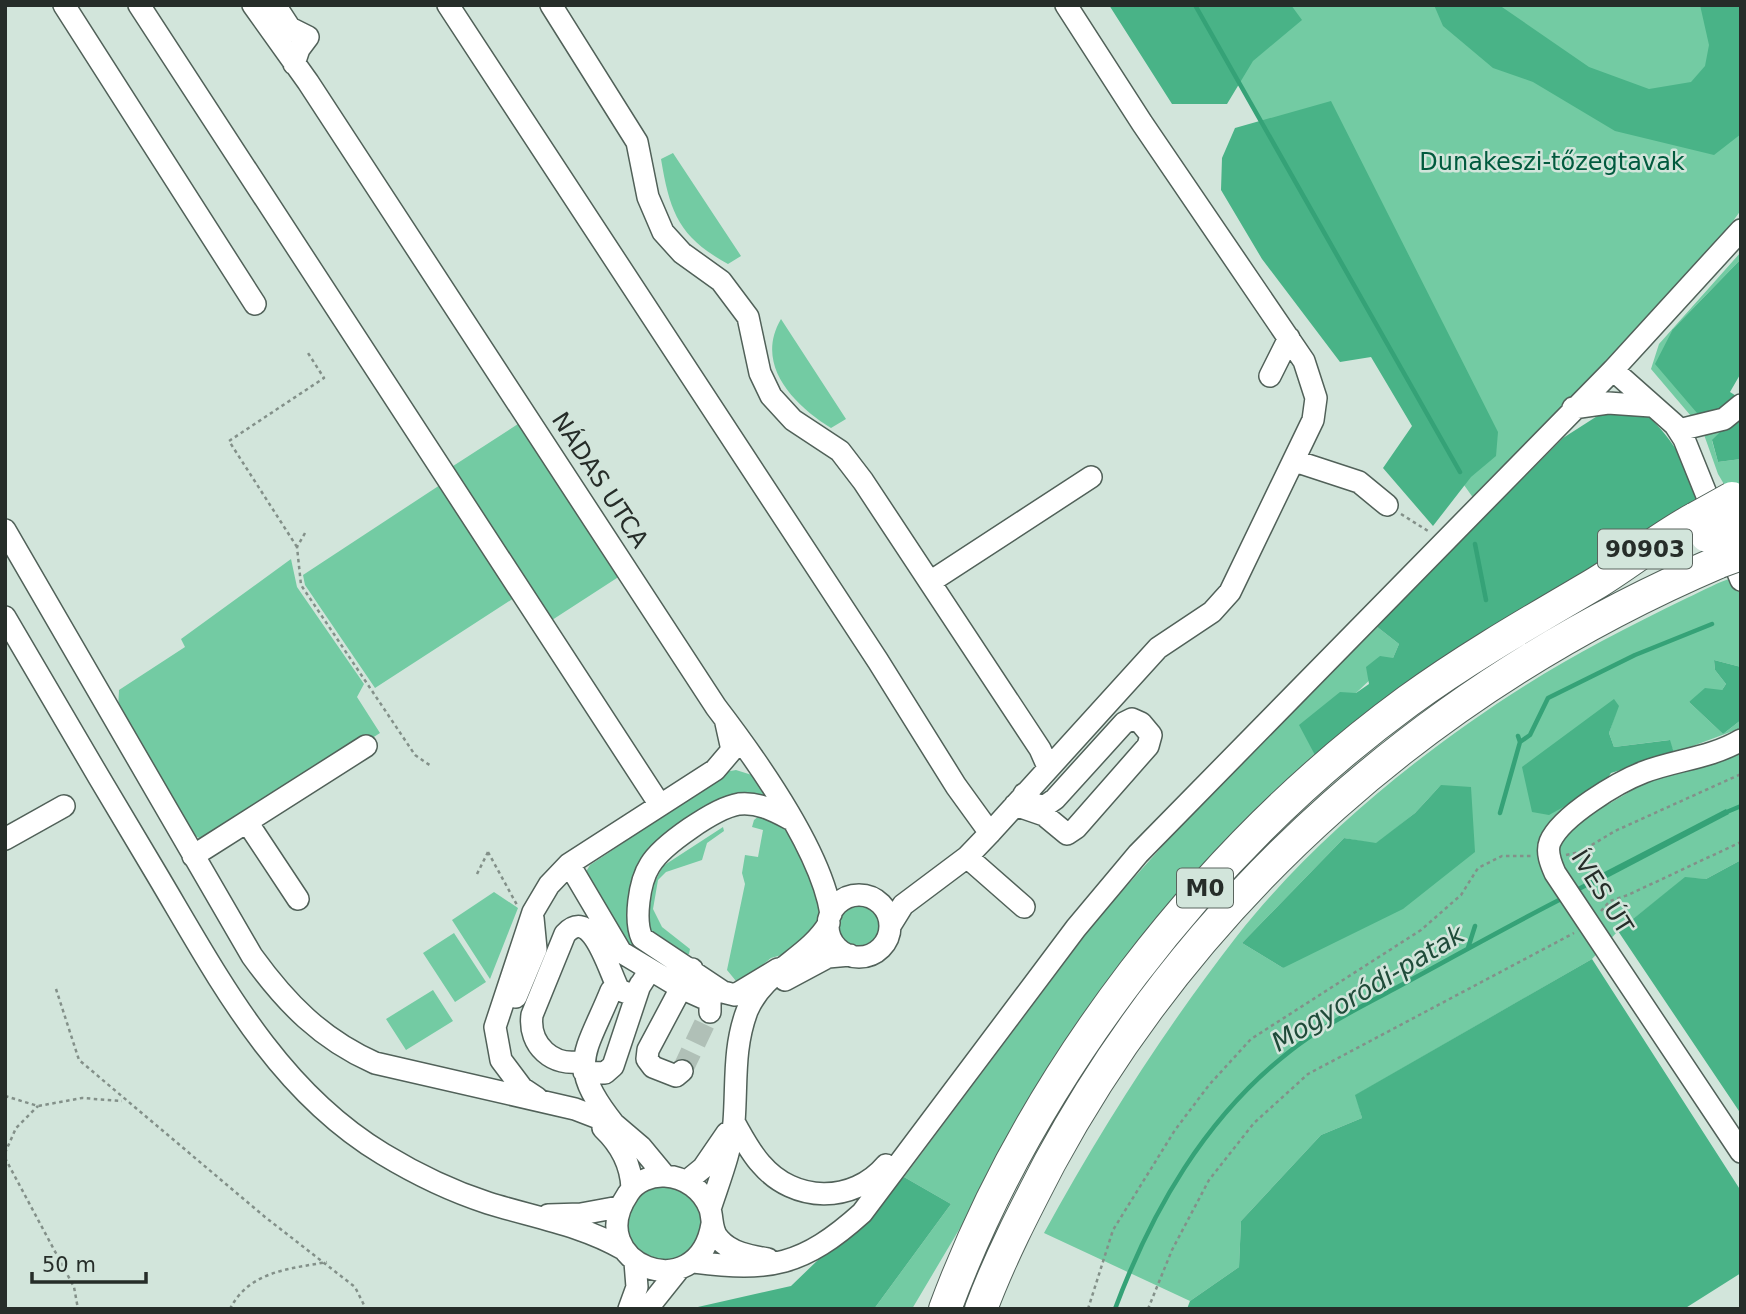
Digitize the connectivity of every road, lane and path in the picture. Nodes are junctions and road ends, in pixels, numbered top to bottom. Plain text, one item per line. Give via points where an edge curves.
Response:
1 (139, 5) edge
2 (253, 5) edge
3 (275, 5) edge
4 (448, 5) edge
5 (1066, 5) edge
6 (70, 7) edge
7 (556, 7) edge
8 (294, 64) junction
9 (1741, 230) edge
10 (256, 304) dead end
11 (1289, 338) junction
12 (308, 354) dead end
13 (1613, 370) junction
14 (1270, 376) dead end
15 (1651, 405) junction
16 (1741, 405) edge
17 (1573, 408) junction
18 (1679, 430) junction
19 (1295, 461) junction
20 (1091, 477) dead end
21 (1738, 504) edge
22 (1387, 505) joint
23 (5, 530) edge
24 (305, 533) dead end
25 (1435, 536) dead end
26 (297, 547) junction
27 (1721, 550) edge
28 (930, 582) junction
29 (5, 617) edge
30 (725, 719) junction
31 (1741, 740) edge
32 (366, 746) dead end
33 (431, 766) dead end
34 (1048, 767) junction
35 (715, 770) junction
36 (1741, 774) edge
37 (767, 782) junction
38 (1020, 799) junction
39 (660, 805) junction
40 (64, 806) dead end
41 (792, 820) junction
42 (247, 822) junction
43 (990, 833) junction
44 (5, 839) edge
45 (1741, 842) edge
46 (193, 856) junction
47 (967, 857) junction
48 (569, 864) junction
49 (1552, 865) junction
50 (477, 874) dead end
51 (298, 899) dead end
52 (874, 899) junction
53 (1024, 907) dead end
54 (525, 909) junction
55 (830, 919) junction
56 (1585, 919) junction
57 (894, 930) junction
58 (854, 960) junction
59 (692, 969) junction
60 (778, 969) junction
61 (637, 982) junction
62 (681, 988) junction
63 (56, 989) dead end
64 (710, 1012) dead end
65 (743, 1028) junction
66 (583, 1067) junction
67 (682, 1071) dead end
68 (5, 1096) edge
69 (124, 1101) junction
70 (541, 1101) junction
71 (38, 1106) junction
72 (592, 1117) junction
73 (932, 1119) junction
74 (734, 1122) junction
75 (614, 1124) junction
76 (1741, 1152) edge
77 (5, 1153) edge
78 (5, 1158) edge
79 (665, 1175) junction
80 (687, 1181) junction
81 (632, 1188) junction
82 (619, 1207) junction
83 (532, 1215) junction
84 (711, 1217) junction
85 (629, 1256) junction
86 (327, 1262) junction
87 (787, 1262) junction
88 (686, 1266) junction
89 (78, 1309) edge
90 (230, 1309) edge
91 (366, 1309) edge
92 (629, 1309) edge
93 (647, 1309) edge
94 (945, 1309) edge
95 (981, 1309) edge
96 (1088, 1309) edge
97 (1148, 1309) edge

1 - 39 street
2 - 8 street
3 - 8 street via 290,27 308,37
4 - 43 street
5 - 11 street
6 - 10 street
7 - 28 street via 637,142 648,197 663,232 682,254 721,281 748,317 771,396 793,420 839,451
8 - 30 street, NÁDAS UTCA
9 - 13 street
11 - 14 street
11 - 19 street via 1304,361 1316,398 1310,430
12 - 26 path via 324,378 229,441
13 - 15 street
13 - 17 street
15 - 17 street via 1608,403
15 - 18 street
16 - 18 street via 1724,419
17 - 73 street via 1138,854 1076,928
18 - 27 street
19 - 22 street via 1359,482
19 - 34 street via 1230,592 1212,612 1157,648
20 - 28 street
21 - 27 highway, M0, bridge
22 - 25 path
23 - 46 street
24 - 26 path
26 - 33 path via 301,585 415,755
27 - 94 highway, M0 via 1595,583 1482,649 1327,766 1217,874 1143,959 1033,1123
27 - 95 highway, M0 via 1480,690 1352,788 1280,854 1174,973 1098,1080 1019,1221
28 - 34 street
29 - 83 street via 230,996 291,1079 381,1153 431,1181
30 - 35 street via 732,750
30 - 37 street, NÁDAS UTCA
31 - 49 street, ÍVES ÚT via 1643,772 1601,795 1565,822 1549,843
32 - 42 street
34 - 38 street
35 - 37 street via 741,764
35 - 39 street
36 - 49 path
37 - 41 street, NÁDAS UTCA
38 - 38 street via 1067,834 1148,746 1151,736 1132,719 1055,799 1045,806
38 - 43 street
39 - 48 street
40 - 44 street
41 - 55 street, NÁDAS UTCA via 828,897
41 - 59 street via 770,808 737,804 712,815 648,867 636,926 642,938
42 - 46 street
42 - 51 street
43 - 47 street
45 - 56 path via 1616,897
46 - 70 street via 274,986 297,1013 345,1050 375,1063
47 - 52 street
47 - 53 street
47 - 57 street via 902,905
48 - 54 street
48 - 61 street
49 - 56 street, ÍVES ÚT
49 - 96 path via 1502,856 1478,868 1461,895 1421,929 1251,1039 1175,1130 1113,1230
50 - 54 path via 488,852
52 - 55 street via 849,897 839,903
52 - 57 street via 886,910
54 - 70 street via 495,1027 501,1060 522,1088
55 - 58 street via 833,941
55 - 60 street via 820,939
56 - 76 street, ÍVES ÚT
56 - 97 path via 1565,940 1308,1074 1254,1124 1209,1180 1172,1250
57 - 58 street via 880,949
57 - 58 path via 890,952 870,966
58 - 65 street via 828,957 781,982
59 - 60 street via 723,992 735,995
59 - 62 street
60 - 65 street via 759,990
61 - 62 street
61 - 66 street via 611,991
61 - 66 street via 613,1066 606,1073
61 - 66 street via 603,953 587,928 571,927 565,934 530,1029 538,1046 553,1058
62 - 64 street via 710,1001
62 - 67 street via 647,1059 666,1074 676,1076
63 - 69 path via 79,1060
65 - 74 street via 736,1051
66 - 75 street via 593,1098
68 - 71 path
69 - 71 path via 82,1098
69 - 86 path
70 - 72 street
71 - 77 path via 16,1128
72 - 75 street
72 - 81 street via 614,1138 631,1168
73 - 74 street via 912,1133 878,1174 856,1190 832,1195 815,1195 781,1181 761,1165
73 - 87 street via 862,1213 820,1247
74 - 80 street via 703,1168
74 - 84 street
75 - 79 street
78 - 89 path via 74,1287
79 - 80 street
79 - 81 street via 647,1178
80 - 84 street via 701,1193
81 - 82 street
82 - 83 street
82 - 85 street via 616,1228
83 - 85 street via 601,1236
84 - 87 street via 717,1238 744,1255
84 - 88 street via 703,1251
85 - 88 street via 656,1271
85 - 92 street via 637,1287
86 - 90 path via 267,1273 238,1294
86 - 91 path via 355,1287
87 - 88 street via 744,1268
88 - 93 street

